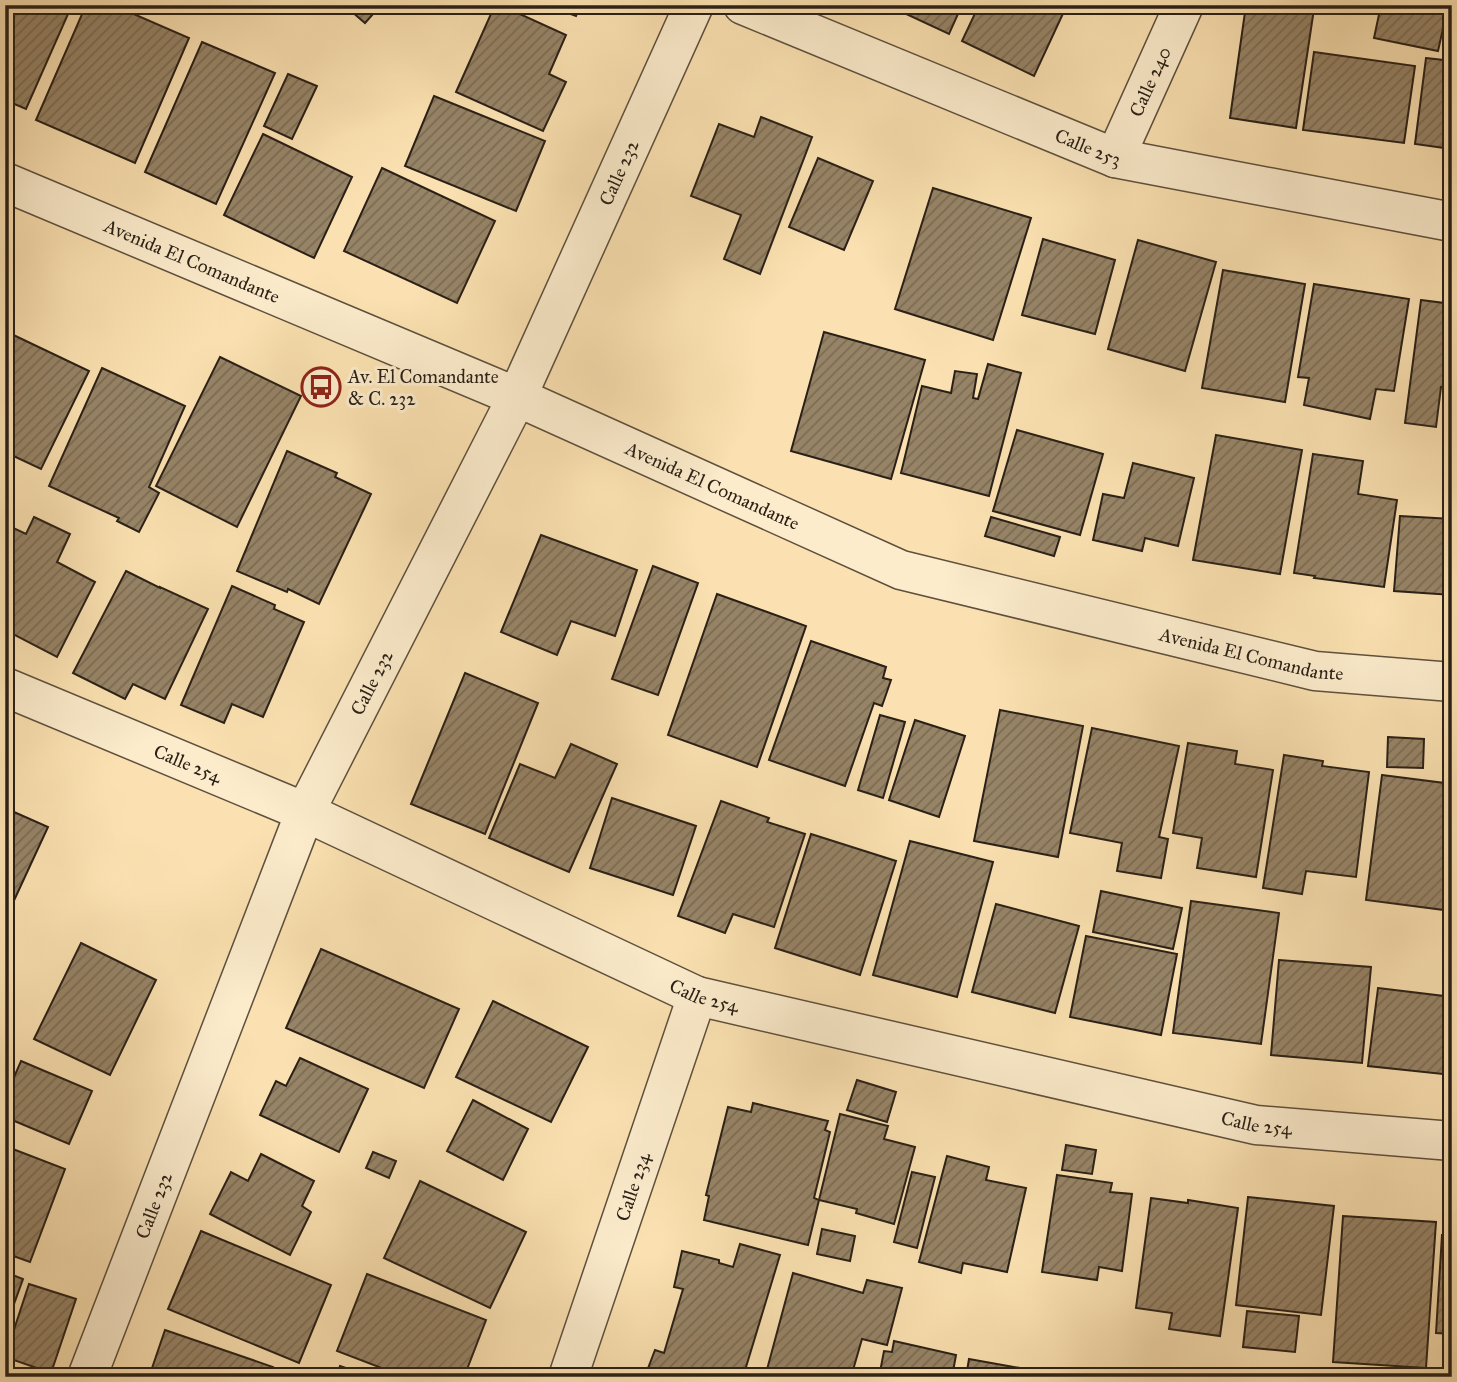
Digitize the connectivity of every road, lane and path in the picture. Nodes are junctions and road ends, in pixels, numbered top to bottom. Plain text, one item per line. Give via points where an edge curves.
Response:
1 (695, 5) edge
2 (743, 5) edge
3 (1184, 5) edge
4 (1115, 158) junction
5 (5, 182) edge
6 (1452, 222) edge
7 (517, 397) junction
8 (1452, 682) edge
9 (5, 687) edge
10 (305, 812) junction
11 (697, 996) junction
12 (1452, 1140) edge
13 (87, 1377) edge
14 (568, 1377) edge

1 - 7 street, Calle 232
2 - 4 street, Calle 253
3 - 4 street, Calle 240
4 - 6 street, Calle 253
5 - 7 street, Avenida El Comandante
7 - 8 street, Avenida El Comandante via 901,570 1315,671
7 - 10 street, Calle 232
9 - 10 street, Calle 254
10 - 11 street, Calle 254
10 - 13 street, Calle 232
11 - 12 street, Calle 254 via 1256,1125
11 - 14 street, Calle 234

